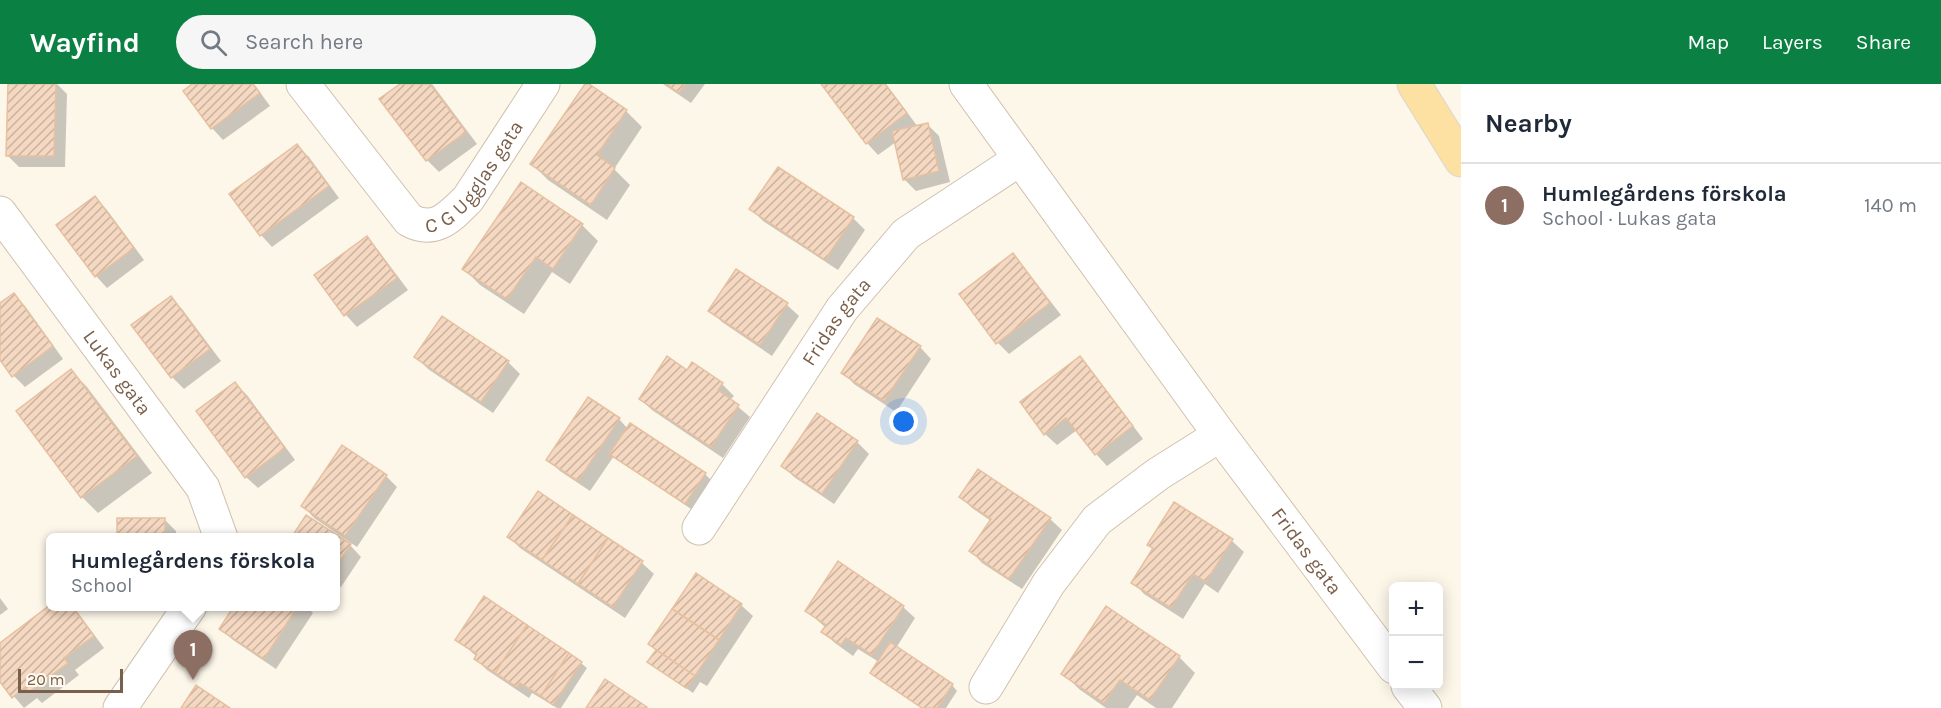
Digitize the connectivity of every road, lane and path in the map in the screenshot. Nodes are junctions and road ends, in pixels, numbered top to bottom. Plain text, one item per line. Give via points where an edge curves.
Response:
1 (303, 84) edge
2 (543, 84) edge
3 (966, 84) edge
4 (1403, 84) edge
5 (1414, 84) edge
6 (1455, 151) edge
7 (1020, 159) junction
8 (0, 213) edge
9 (1220, 435) junction
10 (699, 528) dead end
11 (220, 533) edge
12 (187, 611) edge
13 (1389, 660) edge
14 (986, 687) dead end
15 (1410, 690) edge
16 (120, 708) edge
17 (1425, 708) edge

1 - 2 street, C G Ugglas gata via 409,220 434,226 468,199
3 - 7 street, Fridas gata
4 - 6 main road
5 - 6 main road
7 - 9 street, Fridas gata
7 - 10 street, Fridas gata via 906,234 842,309
8 - 11 street, Lukas gata via 203,489
9 - 13 street, Fridas gata
9 - 14 street via 1158,474 1097,520 1049,584
12 - 16 street
15 - 17 street

